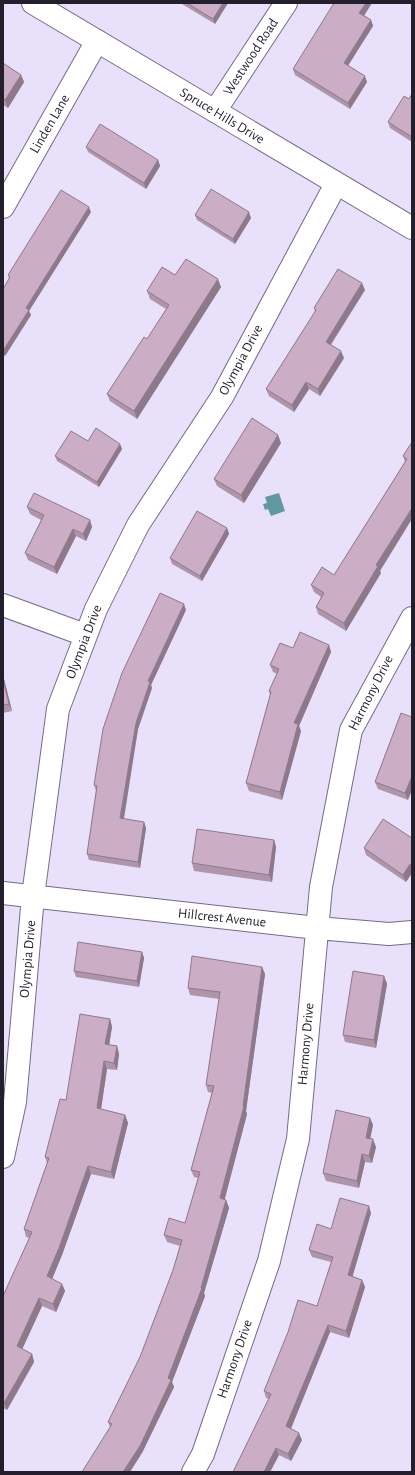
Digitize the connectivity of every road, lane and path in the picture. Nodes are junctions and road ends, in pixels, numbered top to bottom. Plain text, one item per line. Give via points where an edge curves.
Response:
1 (33, 3) edge
2 (286, 3) edge
3 (97, 41) junction
4 (215, 112) junction
5 (336, 184) junction
6 (3, 207) edge
7 (412, 228) edge
8 (3, 605) edge
9 (412, 618) edge
10 (85, 635) junction
11 (3, 893) edge
12 (33, 896) junction
13 (317, 928) junction
14 (412, 932) edge
15 (3, 1157) edge
16 (193, 1472) edge

1 - 3 street, Spruce Hills Drive
2 - 4 street, Westwood Road
3 - 4 street, Spruce Hills Drive
3 - 6 street, Linden Lane
4 - 5 street, Spruce Hills Drive
5 - 7 street, Spruce Hills Drive
5 - 10 street, Olympia Drive via 222,397 138,525
8 - 10 street
9 - 13 street, Harmony Drive via 351,730 321,887
10 - 12 street, Olympia Drive via 58,709
11 - 12 street, Hillcrest Avenue
12 - 13 street, Hillcrest Avenue
12 - 15 street, Olympia Drive via 15,1102
13 - 14 street, Hillcrest Avenue via 389,934
13 - 16 street, Harmony Drive via 298,1139 269,1261 203,1454

